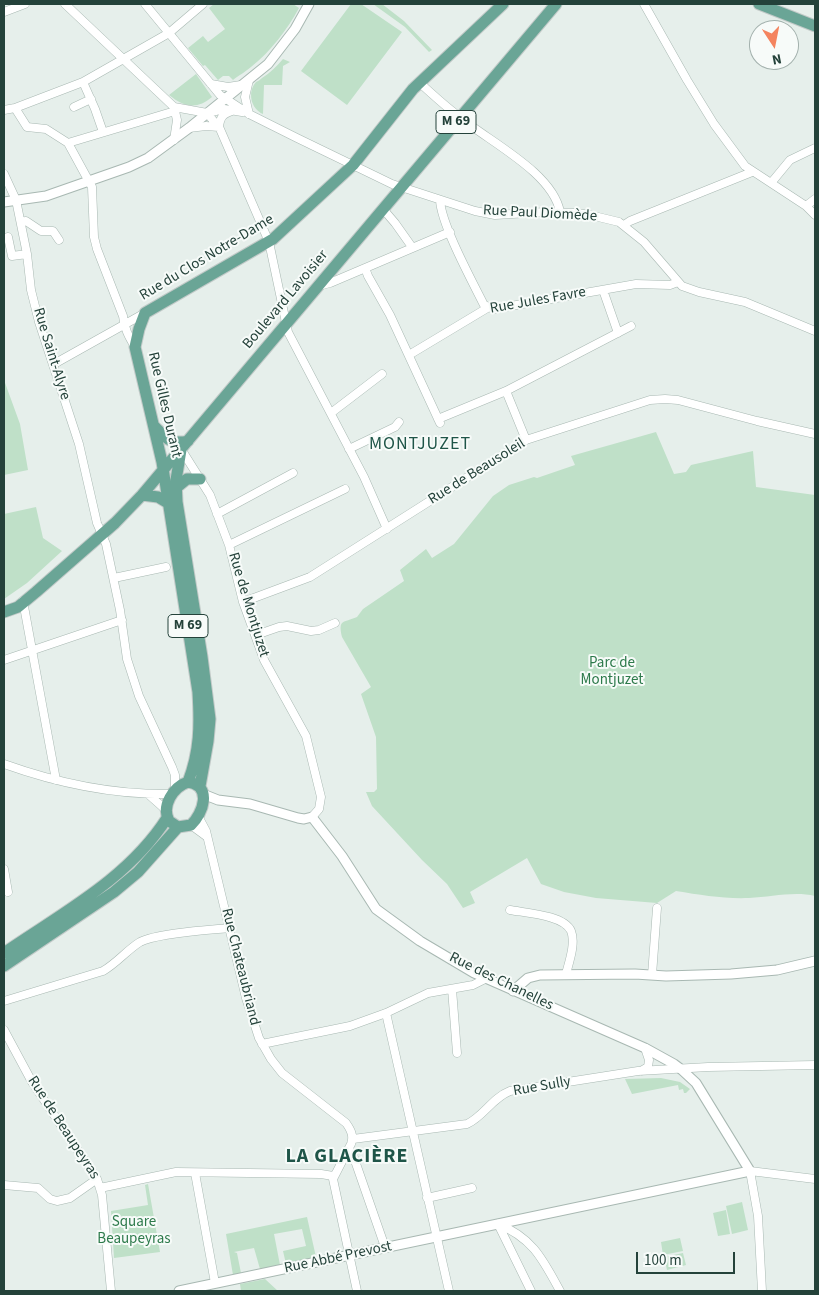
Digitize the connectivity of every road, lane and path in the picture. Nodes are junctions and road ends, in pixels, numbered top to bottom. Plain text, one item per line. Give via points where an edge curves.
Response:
1 (25, 4) edge
2 (65, 4) edge
3 (145, 4) edge
4 (203, 4) edge
5 (309, 4) edge
6 (503, 4) edge
7 (556, 4) edge
8 (644, 4) edge
9 (760, 4) edge
10 (4, 12) edge
11 (815, 26) edge
12 (169, 33) junction
13 (123, 58) junction
14 (83, 82) junction
15 (245, 83) junction
16 (420, 83) junction
17 (211, 84) junction
18 (225, 98) junction
19 (91, 100) junction
20 (74, 107) dead end
21 (14, 108) junction
22 (174, 109) junction
23 (4, 110) edge
24 (233, 110) junction
25 (207, 113) junction
26 (249, 114) junction
27 (460, 118) junction
28 (219, 127) junction
29 (189, 128) junction
30 (103, 132) junction
31 (174, 140) junction
32 (68, 143) junction
33 (815, 148) edge
34 (353, 166) junction
35 (752, 172) junction
36 (4, 174) edge
37 (88, 180) junction
38 (771, 183) junction
39 (401, 187) junction
40 (815, 199) edge
41 (16, 200) junction
42 (440, 200) junction
43 (4, 202) edge
44 (806, 206) junction
45 (383, 209) junction
46 (560, 212) junction
47 (815, 215) edge
48 (21, 222) junction
49 (624, 225) junction
50 (450, 232) junction
51 (8, 237) dead end
52 (59, 240) dead end
53 (269, 242) junction
54 (412, 247) junction
55 (27, 254) junction
56 (365, 268) junction
57 (678, 282) junction
58 (318, 286) junction
59 (603, 290) junction
60 (489, 307) junction
61 (145, 313) junction
62 (286, 323) junction
63 (124, 325) junction
64 (631, 326) dead end
65 (815, 331) edge
66 (618, 332) junction
67 (135, 347) junction
68 (409, 356) junction
69 (54, 364) junction
70 (382, 374) dead end
71 (506, 391) junction
72 (331, 413) junction
73 (400, 422) dead end
74 (154, 426) junction
75 (815, 434) edge
76 (526, 440) junction
77 (185, 445) junction
78 (349, 449) junction
79 (163, 470) junction
80 (293, 473) dead end
81 (200, 479) junction
82 (176, 488) junction
83 (345, 489) dead end
84 (142, 495) junction
85 (168, 503) junction
86 (218, 514) junction
87 (388, 529) junction
88 (102, 534) junction
89 (229, 545) junction
90 (166, 567) dead end
91 (114, 578) junction
92 (23, 601) junction
93 (244, 602) junction
94 (7, 610) edge
95 (122, 620) junction
96 (335, 623) dead end
97 (256, 635) junction
98 (33, 650) junction
99 (4, 660) edge
100 (4, 764) edge
101 (56, 780) junction
102 (179, 785) junction
103 (202, 790) junction
104 (146, 794) junction
105 (218, 800) junction
106 (167, 814) junction
107 (197, 817) junction
108 (312, 817) junction
109 (178, 827) junction
110 (206, 836) junction
111 (4, 869) edge
112 (8, 892) dead end
113 (657, 908) dead end
114 (510, 910) dead end
115 (230, 928) junction
116 (4, 953) edge
117 (815, 961) edge
118 (4, 966) edge
119 (566, 974) junction
120 (652, 975) junction
121 (487, 978) junction
122 (452, 989) junction
123 (513, 990) junction
124 (4, 1001) edge
125 (386, 1013) junction
126 (4, 1030) edge
127 (262, 1044) junction
128 (645, 1048) junction
129 (457, 1053) dead end
130 (815, 1064) edge
131 (682, 1070) junction
132 (641, 1071) junction
133 (413, 1132) junction
134 (353, 1139) junction
135 (349, 1149) junction
136 (750, 1171) junction
137 (195, 1173) junction
138 (333, 1176) junction
139 (96, 1179) junction
140 (815, 1179) edge
141 (4, 1185) edge
142 (100, 1188) junction
143 (472, 1188) dead end
144 (427, 1198) junction
145 (498, 1224) junction
146 (436, 1236) junction
147 (385, 1247) junction
148 (349, 1255) junction
149 (215, 1283) junction
150 (111, 1291) edge
151 (179, 1291) edge
152 (357, 1291) edge
153 (449, 1291) edge
154 (531, 1291) edge
155 (560, 1291) edge
156 (762, 1291) edge

1 - 10 street
2 - 13 street
3 - 12 street, Rue Paul Diomède
4 - 12 street
5 - 15 street via 279,51
6 - 16 main road, Rue du Clos Notre-Dame
7 - 27 main road, Boulevard Lavoisier / M 69
8 - 35 street via 714,124 744,166
9 - 11 main road
12 - 13 street
12 - 17 street, Rue Paul Diomède
13 - 14 street
13 - 22 street
14 - 19 street
14 - 21 street
15 - 17 street via 228,87
15 - 18 street
15 - 26 street
16 - 27 street
16 - 34 main road, Rue du Clos Notre-Dame
17 - 18 street, Rue Paul Diomède
18 - 25 street
18 - 26 street, Rue Paul Diomède
19 - 20 street
19 - 30 street
21 - 23 street
21 - 32 street via 27,127 46,129
22 - 25 street, Rue Paul Diomède
22 - 30 street
22 - 31 street via 177,120
24 - 25 street, Rue Paul Diomède
24 - 26 street, Rue Paul Diomède
24 - 28 street via 224,114
25 - 28 street
25 - 29 street
26 - 34 street, Rue Paul Diomède
27 - 39 main road, Boulevard Lavoisier / M 69
27 - 46 street via 537,174 559,205
28 - 29 street
28 - 53 street
29 - 31 street
30 - 32 street
31 - 37 street via 148,158
32 - 37 street, Rue Gilles Durant
33 - 38 street via 790,160
34 - 39 street, Rue Paul Diomède
34 - 53 main road, Rue du Clos Notre-Dame
35 - 38 street
35 - 49 street
36 - 41 street, Rue Saint-Alyre
37 - 41 street via 46,196
37 - 63 street, Rue Gilles Durant via 93,192 94,237
38 - 44 street
39 - 42 street, Rue Paul Diomède
39 - 45 main road, Boulevard Lavoisier / M 69
40 - 44 street
41 - 43 street
41 - 48 street, Rue Saint-Alyre
42 - 46 street, Rue Paul Diomède via 495,215
42 - 50 street
44 - 47 street
45 - 54 street
45 - 58 main road, Boulevard Lavoisier / M 69
46 - 49 street, Rue Paul Diomède via 590,215
48 - 52 street via 26,221 41,231 53,231
48 - 55 street, Rue Saint-Alyre
49 - 57 street, Rue Paul Diomède via 644,242
50 - 54 street
50 - 60 street via 484,305
51 - 55 street via 12,256
53 - 61 main road, Rue du Clos Notre-Dame
53 - 62 street
54 - 56 street
55 - 69 street, Rue Saint-Alyre via 31,290
56 - 58 street
56 - 68 street
57 - 59 street, Rue Jules Favre
57 - 65 street, Rue Paul Diomède via 688,289 745,302
58 - 62 main road, Boulevard Lavoisier / M 69
59 - 60 street, Rue Jules Favre via 494,309
59 - 66 street
60 - 68 street, Rue Jules Favre
61 - 63 street, Rue du Clos Notre-Dame
61 - 67 main road, Rue Gilles Durant / M 69
62 - 72 street
62 - 77 main road, Boulevard Lavoisier / M 69
63 - 67 street, Rue Gilles Durant
63 - 69 street, Rue du Clos Notre-Dame
64 - 66 street
66 - 71 street
67 - 74 main road, Rue Gilles Durant / M 69
68 - 71 street via 439,421
69 - 88 street, Rue Saint-Alyre
70 - 72 street
71 - 76 street
72 - 78 street
73 - 78 street
74 - 77 main road via 169,441
74 - 79 main road, Rue Gilles Durant / M 69
75 - 76 street, Rue de Beausoleil via 678,400 657,399
76 - 87 street, Rue de Beausoleil
77 - 79 main road, Boulevard Lavoisier
77 - 81 street, Rue de Montjuzet
77 - 82 main road, M 69
78 - 87 street
79 - 84 main road, Boulevard Lavoisier
79 - 85 main road, M 69
80 - 86 street
81 - 82 main road via 187,479
81 - 86 street, Rue de Montjuzet
82 - 103 main road, M 69 via 210,719
83 - 89 street
84 - 85 main road via 158,497
84 - 88 main road, Boulevard Lavoisier
85 - 102 main road, M 69 via 200,717 196,760
86 - 89 street, Rue de Montjuzet
87 - 93 street, Rue de Beausoleil via 310,577
88 - 91 street
88 - 92 main road, Boulevard Lavoisier
89 - 93 street, Rue de Montjuzet
90 - 91 street
91 - 95 street
92 - 94 main road, Boulevard Lavoisier via 18,607
92 - 98 street
93 - 97 street, Rue de Montjuzet
95 - 98 street
95 - 102 street via 127,659 138,696 168,754
96 - 97 street via 319,630 287,626
97 - 108 street, Rue de Montjuzet via 264,660 308,744 321,797 319,809
98 - 99 street
98 - 101 street
100 - 101 street
101 - 104 street
102 - 103 main road
102 - 104 street
102 - 106 main road
103 - 105 street
103 - 107 main road
104 - 106 street via 153,797
105 - 107 street
105 - 108 street via 250,804 304,819
106 - 109 main road
106 - 116 main road via 161,827 108,883
107 - 109 main road
107 - 110 street
107 - 110 street, Rue Chateaubriand
108 - 121 street, Rue des Chanelles via 376,909 420,941
109 - 118 main road via 138,872 114,892
110 - 115 street, Rue Chateaubriand
111 - 112 street
113 - 120 street
114 - 119 street via 564,922 573,941
115 - 124 street via 151,937 103,971
115 - 127 street, Rue Chateaubriand via 252,1020
117 - 120 street via 766,971
119 - 120 street
119 - 123 street via 532,976
121 - 122 street
121 - 123 street, Rue des Chanelles
122 - 125 street via 428,993
122 - 129 street
123 - 128 street, Rue des Chanelles
125 - 127 street via 350,1026
125 - 133 street
126 - 139 street, Rue de Beaupeyras via 32,1082
127 - 134 street, Rue Chateaubriand via 282,1072 346,1124
128 - 131 street, Rue des Chanelles
128 - 132 street via 648,1067
130 - 131 street, Rue Sully
131 - 132 street, Rue Sully
131 - 136 street, Rue des Chanelles via 696,1084
132 - 133 street, Rue Sully via 510,1091 500,1095 477,1119 467,1124
133 - 134 street, Rue Sully
133 - 144 street
134 - 135 street
135 - 138 street
135 - 147 street
136 - 140 street
136 - 145 street, Rue Abbé Prevost
136 - 156 street via 758,1216
137 - 138 street
137 - 142 street via 176,1172
137 - 149 street
138 - 148 street
139 - 141 street via 70,1198 57,1201 38,1188
139 - 142 street, Rue de Beaupeyras
142 - 150 street, Rue de Beaupeyras
143 - 144 street
144 - 146 street
145 - 146 street, Rue Abbé Prevost
145 - 154 street
145 - 155 street via 539,1253
146 - 147 street, Rue Abbé Prevost
146 - 153 street
147 - 148 street, Rue Abbé Prevost
148 - 149 street, Rue Abbé Prevost
148 - 152 street
149 - 151 street, Rue Abbé Prevost

